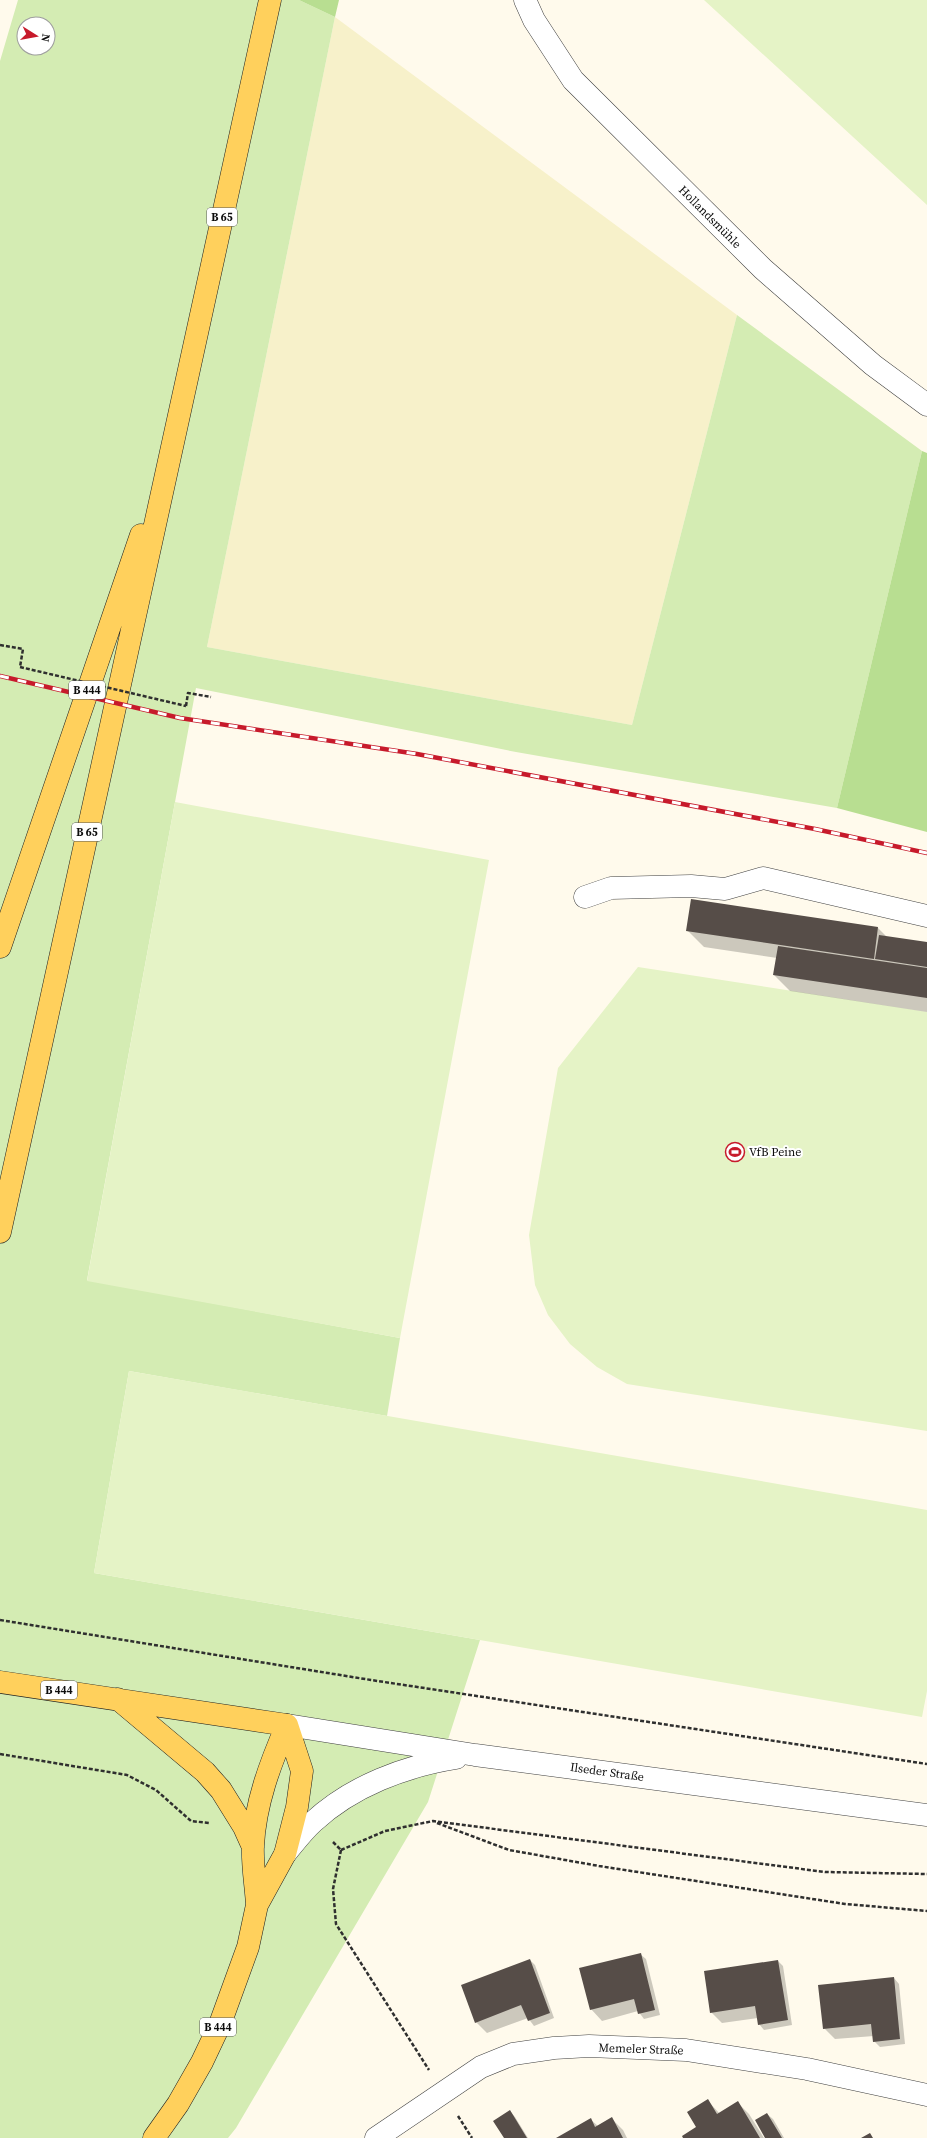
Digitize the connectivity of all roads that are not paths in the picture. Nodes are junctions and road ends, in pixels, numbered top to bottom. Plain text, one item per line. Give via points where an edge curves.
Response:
1 (270, 0) edge
2 (525, 0) edge
3 (927, 405) edge
4 (175, 433) junction
5 (585, 897) dead end
6 (927, 916) edge
7 (0, 947) edge
8 (0, 1232) edge
9 (0, 1682) edge
10 (118, 1699) junction
11 (287, 1725) junction
12 (475, 1755) junction
13 (927, 1815) edge
14 (253, 1847) junction
15 (284, 1854) junction
16 (257, 1905) junction
17 (927, 2096) edge
18 (154, 2138) edge
19 (376, 2138) edge

1 - 4 main road, B 65
2 - 3 street, Hollandsmühle via 534,20 573,80 763,269 873,365
4 - 7 main road, B 444
4 - 8 main road, B 65
5 - 6 street via 611,888 691,886 725,889 763,878
9 - 10 main road, B 444
10 - 11 main road
10 - 14 main road, B 444 via 204,1772 221,1790
11 - 12 street, Ilseder Straße
11 - 14 main road via 270,1764 260,1802
11 - 15 main road via 302,1771 297,1807
12 - 13 street, Ilseder Straße
12 - 15 street via 431,1762 396,1773 349,1796 313,1822
14 - 16 main road, B 444
15 - 16 main road
16 - 18 main road, B 444 via 248,1947 220,2024 178,2104
17 - 19 street, Memeler Straße via 807,2069 686,2050 590,2046 554,2048 513,2054 482,2067

